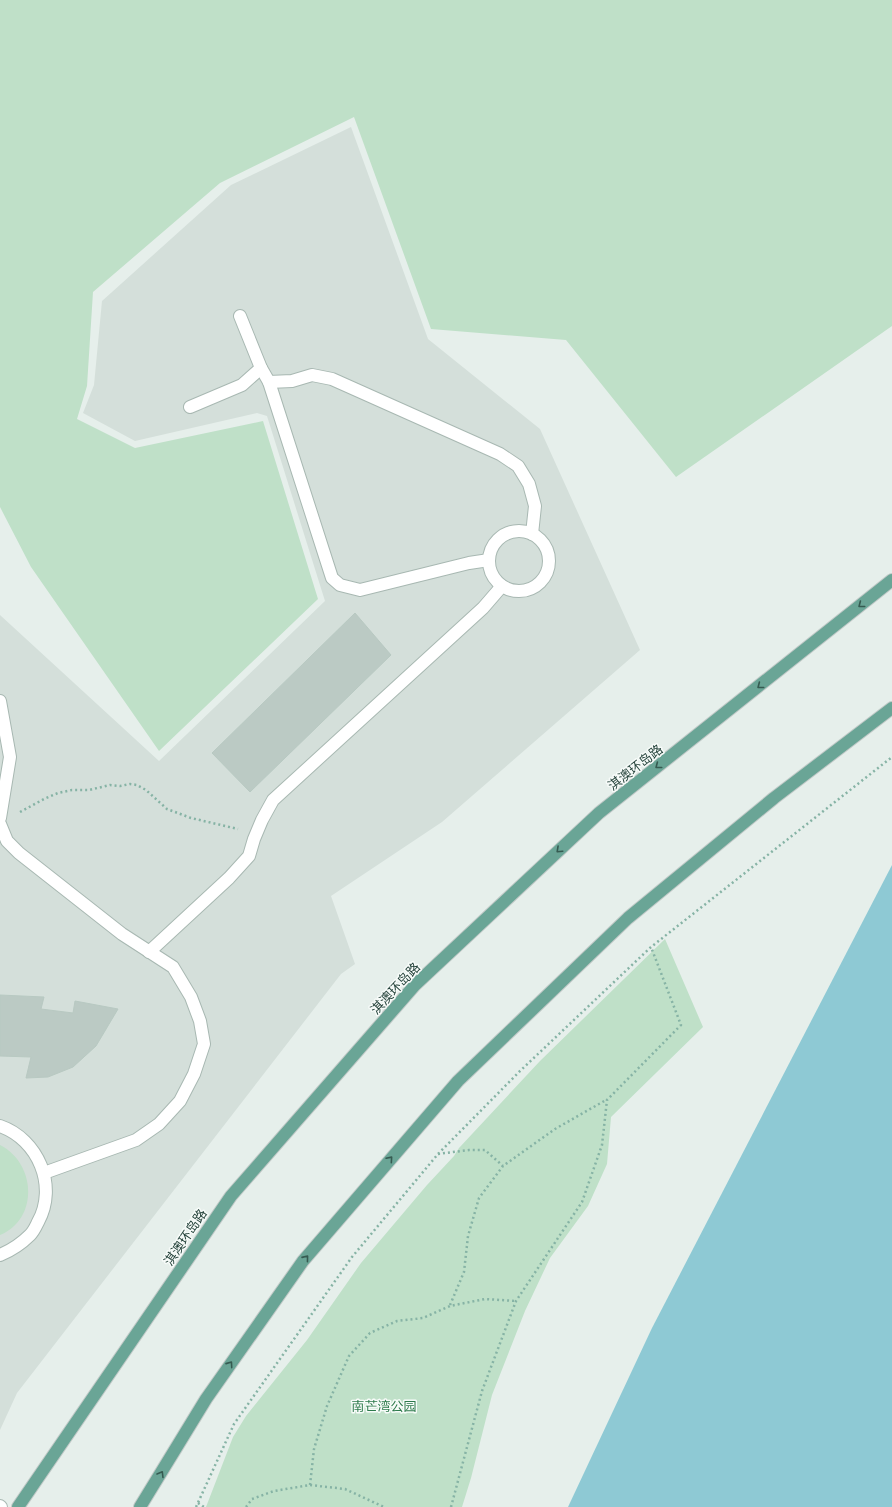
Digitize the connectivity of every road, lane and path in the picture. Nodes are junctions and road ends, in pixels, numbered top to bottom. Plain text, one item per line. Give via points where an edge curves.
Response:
1 (240, 316) dead end
2 (261, 368) junction
3 (269, 382) junction
4 (190, 407) dead end
5 (532, 534) junction
6 (488, 560) junction
7 (892, 580) edge
8 (502, 586) junction
9 (0, 701) edge
10 (892, 708) edge
11 (892, 757) edge
12 (18, 813) dead end
13 (0, 818) edge
14 (0, 824) edge
15 (254, 839) junction
16 (651, 947) junction
17 (149, 952) junction
18 (607, 1100) junction
19 (0, 1126) edge
20 (438, 1154) junction
21 (503, 1166) junction
22 (44, 1173) junction
23 (0, 1256) edge
24 (516, 1301) junction
25 (450, 1306) junction
26 (310, 1485) junction
27 (198, 1503) junction
28 (18, 1507) edge
29 (140, 1507) edge
30 (196, 1507) edge
31 (204, 1507) edge
32 (246, 1507) edge
33 (384, 1507) edge
34 (451, 1507) edge

1 - 2 lane
2 - 3 lane
2 - 4 lane via 242,385
3 - 5 lane via 292,381 312,375 332,379 500,454 518,466 529,484 535,506
3 - 6 lane via 332,578 340,585 360,590 469,562
5 - 6 lane via 523,531 504,535 496,542
5 - 8 lane via 546,548 549,562 546,576 540,584 521,592 511,591
6 - 8 lane via 494,579
7 -> 28 main road, 淇澳环岛路 via 599,813 416,985 231,1196
8 - 15 lane via 483,608 273,800
9 - 13 lane via 10,757
29 -> 10 main road via 206,1399 303,1261 458,1081 628,918 774,798
11 - 16 path
12 - 15 path via 58,793 130,784 146,790 167,810 236,828
14 - 17 lane via 7,841 18,853
15 - 17 lane via 249,856 229,878
16 - 18 path via 681,1026
16 - 20 path via 520,1071
17 - 22 lane via 173,967 191,997 200,1021 204,1044 194,1074 180,1101 159,1124 136,1140
18 - 21 path via 555,1129
18 - 24 path via 602,1145 582,1202
19 - 22 lane via 21,1137 36,1153
20 - 21 path via 485,1150
20 - 27 path via 352,1257 234,1424
21 - 25 path via 479,1198 468,1236 464,1272
22 - 23 lane via 47,1194 42,1215 32,1234 16,1248
24 - 25 path via 485,1299
24 - 34 path via 482,1391
25 - 26 path via 423,1318 397,1321 370,1333 349,1356 327,1406 314,1450
26 - 32 path via 274,1491 252,1499
26 - 33 path via 345,1489
27 - 30 path
27 - 31 path

